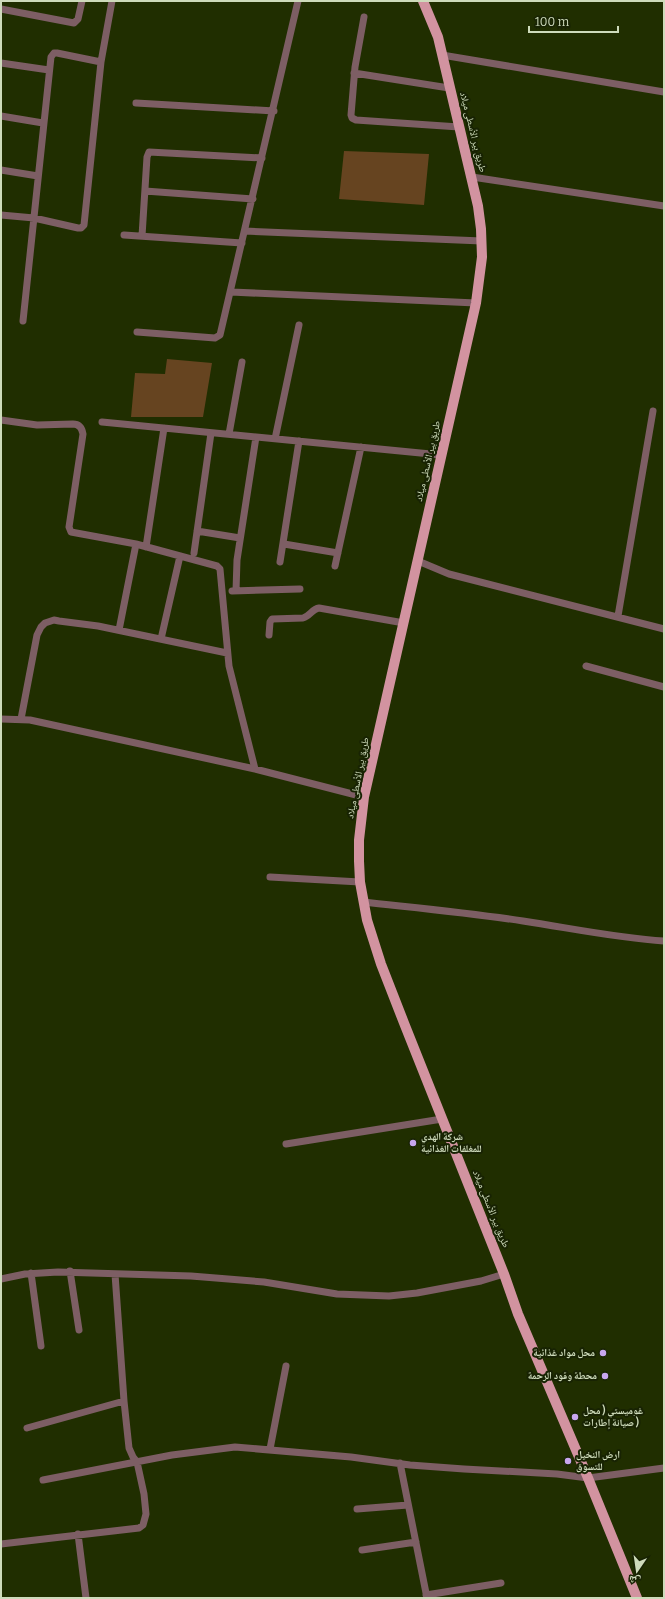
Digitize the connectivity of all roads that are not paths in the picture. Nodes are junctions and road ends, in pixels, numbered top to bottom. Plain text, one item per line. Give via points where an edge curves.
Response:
1 (82, 1) edge
2 (112, 1) edge
3 (298, 1) edge
4 (423, 1) edge
5 (1, 9) edge
6 (364, 17) dead end
7 (442, 55) junction
8 (101, 62) junction
9 (1, 63) edge
10 (49, 70) junction
11 (354, 72) junction
12 (449, 88) junction
13 (664, 92) edge
14 (136, 103) dead end
15 (274, 111) junction
16 (1, 116) edge
17 (43, 123) junction
18 (460, 127) junction
19 (262, 158) junction
20 (1, 170) edge
21 (38, 176) junction
22 (472, 177) junction
23 (145, 191) junction
24 (253, 199) junction
25 (664, 206) edge
26 (1, 215) edge
27 (34, 218) junction
28 (245, 231) junction
29 (124, 235) dead end
30 (142, 236) junction
31 (482, 242) junction
32 (242, 243) junction
33 (230, 292) junction
34 (476, 303) junction
35 (23, 321) dead end
36 (299, 325) dead end
37 (136, 332) dead end
38 (242, 362) dead end
39 (653, 411) dead end
40 (1, 420) edge
41 (102, 422) dead end
42 (164, 428) junction
43 (211, 433) junction
44 (228, 434) junction
45 (256, 437) junction
46 (275, 439) junction
47 (299, 441) junction
48 (361, 447) junction
49 (441, 455) junction
50 (197, 531) junction
51 (240, 538) junction
52 (136, 544) junction
53 (284, 544) junction
54 (146, 547) junction
55 (194, 553) dead end
56 (338, 553) junction
57 (180, 556) junction
58 (418, 561) junction
59 (280, 562) dead end
60 (335, 566) dead end
61 (300, 589) dead end
62 (618, 616) junction
63 (404, 623) junction
64 (664, 629) edge
65 (119, 630) junction
66 (269, 635) dead end
67 (161, 639) junction
68 (227, 653) junction
69 (586, 666) dead end
70 (664, 687) edge
71 (1, 719) edge
72 (20, 719) junction
73 (255, 769) junction
74 (364, 797) junction
75 (270, 877) dead end
76 (360, 882) junction
77 (364, 902) junction
78 (664, 941) edge
79 (442, 1119) junction
80 (286, 1144) dead end
81 (70, 1272) junction
82 (31, 1273) junction
83 (116, 1274) junction
84 (504, 1274) junction
85 (1, 1278) edge
86 (79, 1330) dead end
87 (41, 1346) dead end
88 (286, 1366) dead end
89 (124, 1401) junction
90 (27, 1428) dead end
91 (270, 1449) junction
92 (137, 1462) junction
93 (400, 1463) junction
94 (664, 1468) edge
95 (588, 1478) junction
96 (43, 1480) dead end
97 (408, 1505) junction
98 (357, 1509) dead end
99 (78, 1534) junction
100 (416, 1542) junction
101 (1, 1544) edge
102 (362, 1550) dead end
103 (501, 1583) dead end
104 (426, 1597) edge
105 (86, 1598) edge
106 (637, 1598) edge

1 - 5 street via 78,19 74,23
2 - 8 street
3 - 15 street
4 - 7 main road, طريق بير الأسطى ميلاد via 432,19
6 - 11 street
7 - 12 main road, طريق بير الأسطى ميلاد
7 - 13 street
8 - 10 street via 54,53
8 - 27 street via 84,225 78,228
9 - 10 street
10 - 17 street
11 - 12 street
11 - 18 street via 351,115 353,119
12 - 18 main road, طريق بير الأسطى ميلاد
14 - 15 street
15 - 19 street
16 - 17 street
17 - 21 street
18 - 22 main road, طريق بير الأسطى ميلاد
19 - 23 street via 151,152 147,155
19 - 24 street
20 - 21 street
21 - 27 street
22 - 25 street
22 - 31 main road, طريق بير الأسطى ميلاد
23 - 24 street
23 - 30 street
24 - 28 street
26 - 27 street
27 - 35 street
28 - 31 street
28 - 32 street
29 - 30 street
30 - 32 street
31 - 34 main road, طريق بير الأسطى ميلاد
32 - 33 street
33 - 34 street
33 - 37 street via 218,338
34 - 49 main road, طريق بير الأسطى ميلاد
36 - 46 street
38 - 44 street
39 - 62 street
40 - 52 street via 73,424 80,427 83,434 69,530 72,533
41 - 42 street
42 - 43 street
42 - 54 street
43 - 44 street
43 - 50 street
44 - 45 street
45 - 46 street
45 - 51 street
46 - 47 street
47 - 48 street
47 - 53 street
48 - 49 street
48 - 56 street
49 - 58 main road, طريق بير الأسطى ميلاد
50 - 51 street
50 - 55 street
51 - 61 street via 234,591
52 - 54 street
52 - 65 street
53 - 56 street
53 - 59 street
54 - 57 street
56 - 60 street
57 - 67 street
57 - 68 street via 217,566 221,570
58 - 62 street via 448,574
58 - 63 main road, طريق بير الأسطى ميلاد
62 - 64 street
63 - 66 street via 319,608 303,618 272,619
63 - 74 main road, طريق بير الأسطى ميلاد
65 - 67 street
65 - 72 street via 54,620 41,627 37,635
67 - 68 street
68 - 73 street
69 - 70 street
71 - 72 street
72 - 73 street
73 - 74 street
74 - 76 main road, طريق بير الأسطى ميلاد
75 - 76 street
76 - 77 main road, طريق بير الأسطى ميلاد
77 - 78 street
77 - 79 main road, طريق بير الأسطى ميلاد via 381,964
79 - 80 street
79 - 84 main road, طريق بير الأسطى ميلاد
81 - 82 street
81 - 83 street
81 - 86 street
82 - 85 street
82 - 87 street
83 - 84 street via 234,1279 337,1294 389,1296 481,1281
83 - 89 street
84 - 95 main road, طريق بير الأسطى ميلاد via 518,1314
88 - 91 street
89 - 90 street
89 - 92 street via 129,1448
91 - 92 street via 213,1449
91 - 93 street
92 - 96 street
92 - 99 street via 146,1514 143,1525 139,1528
93 - 95 street
93 - 97 street
94 - 95 street
95 - 106 main road, طريق بير الأسطى ميلاد
97 - 98 street
97 - 100 street
99 - 101 street
99 - 105 street
100 - 102 street
100 - 104 street
103 - 104 street

